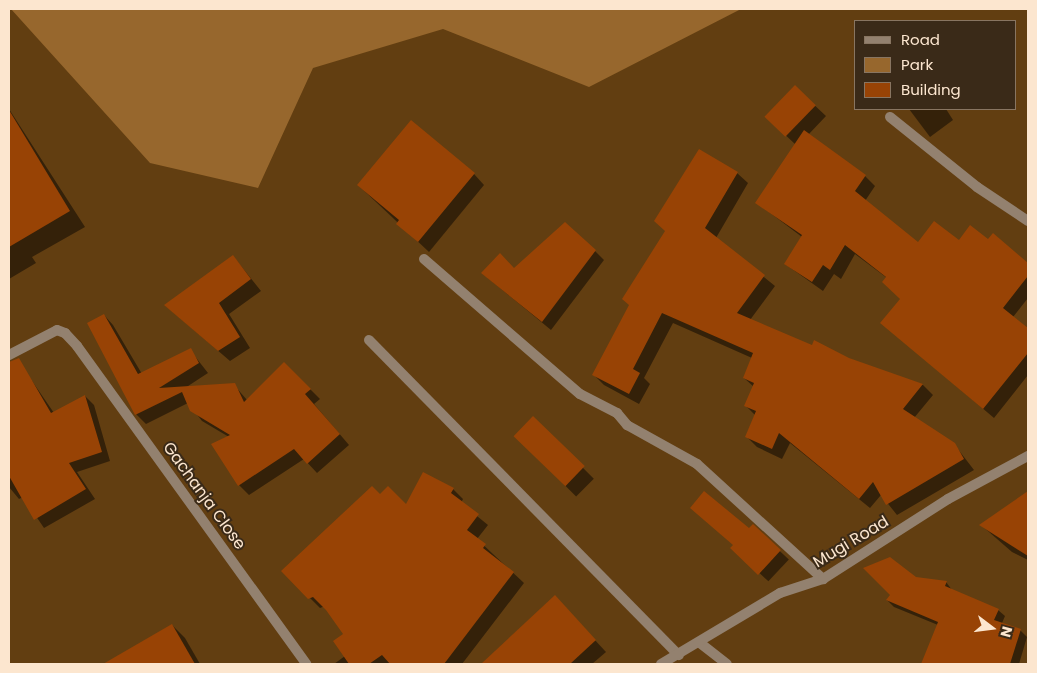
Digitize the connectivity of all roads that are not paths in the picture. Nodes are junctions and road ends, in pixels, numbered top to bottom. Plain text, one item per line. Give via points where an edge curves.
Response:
1 (890, 117) dead end
2 (1028, 221) edge
3 (424, 259) dead end
4 (369, 340) dead end
5 (9, 355) edge
6 (1028, 456) edge
7 (823, 579) junction
8 (700, 643) junction
9 (679, 655) junction
10 (306, 664) edge
11 (661, 664) edge
12 (727, 664) edge

1 - 2 street via 977,187
3 - 7 street via 580,394 617,413 628,425 697,464
4 - 9 street
5 - 10 street, Gachanja Close via 57,330 65,333
6 - 7 street, Mugi Road via 948,499
7 - 8 street, Mugi Road via 780,593
8 - 9 street, Mugi Road
8 - 12 street
9 - 11 street, Mugi Road

